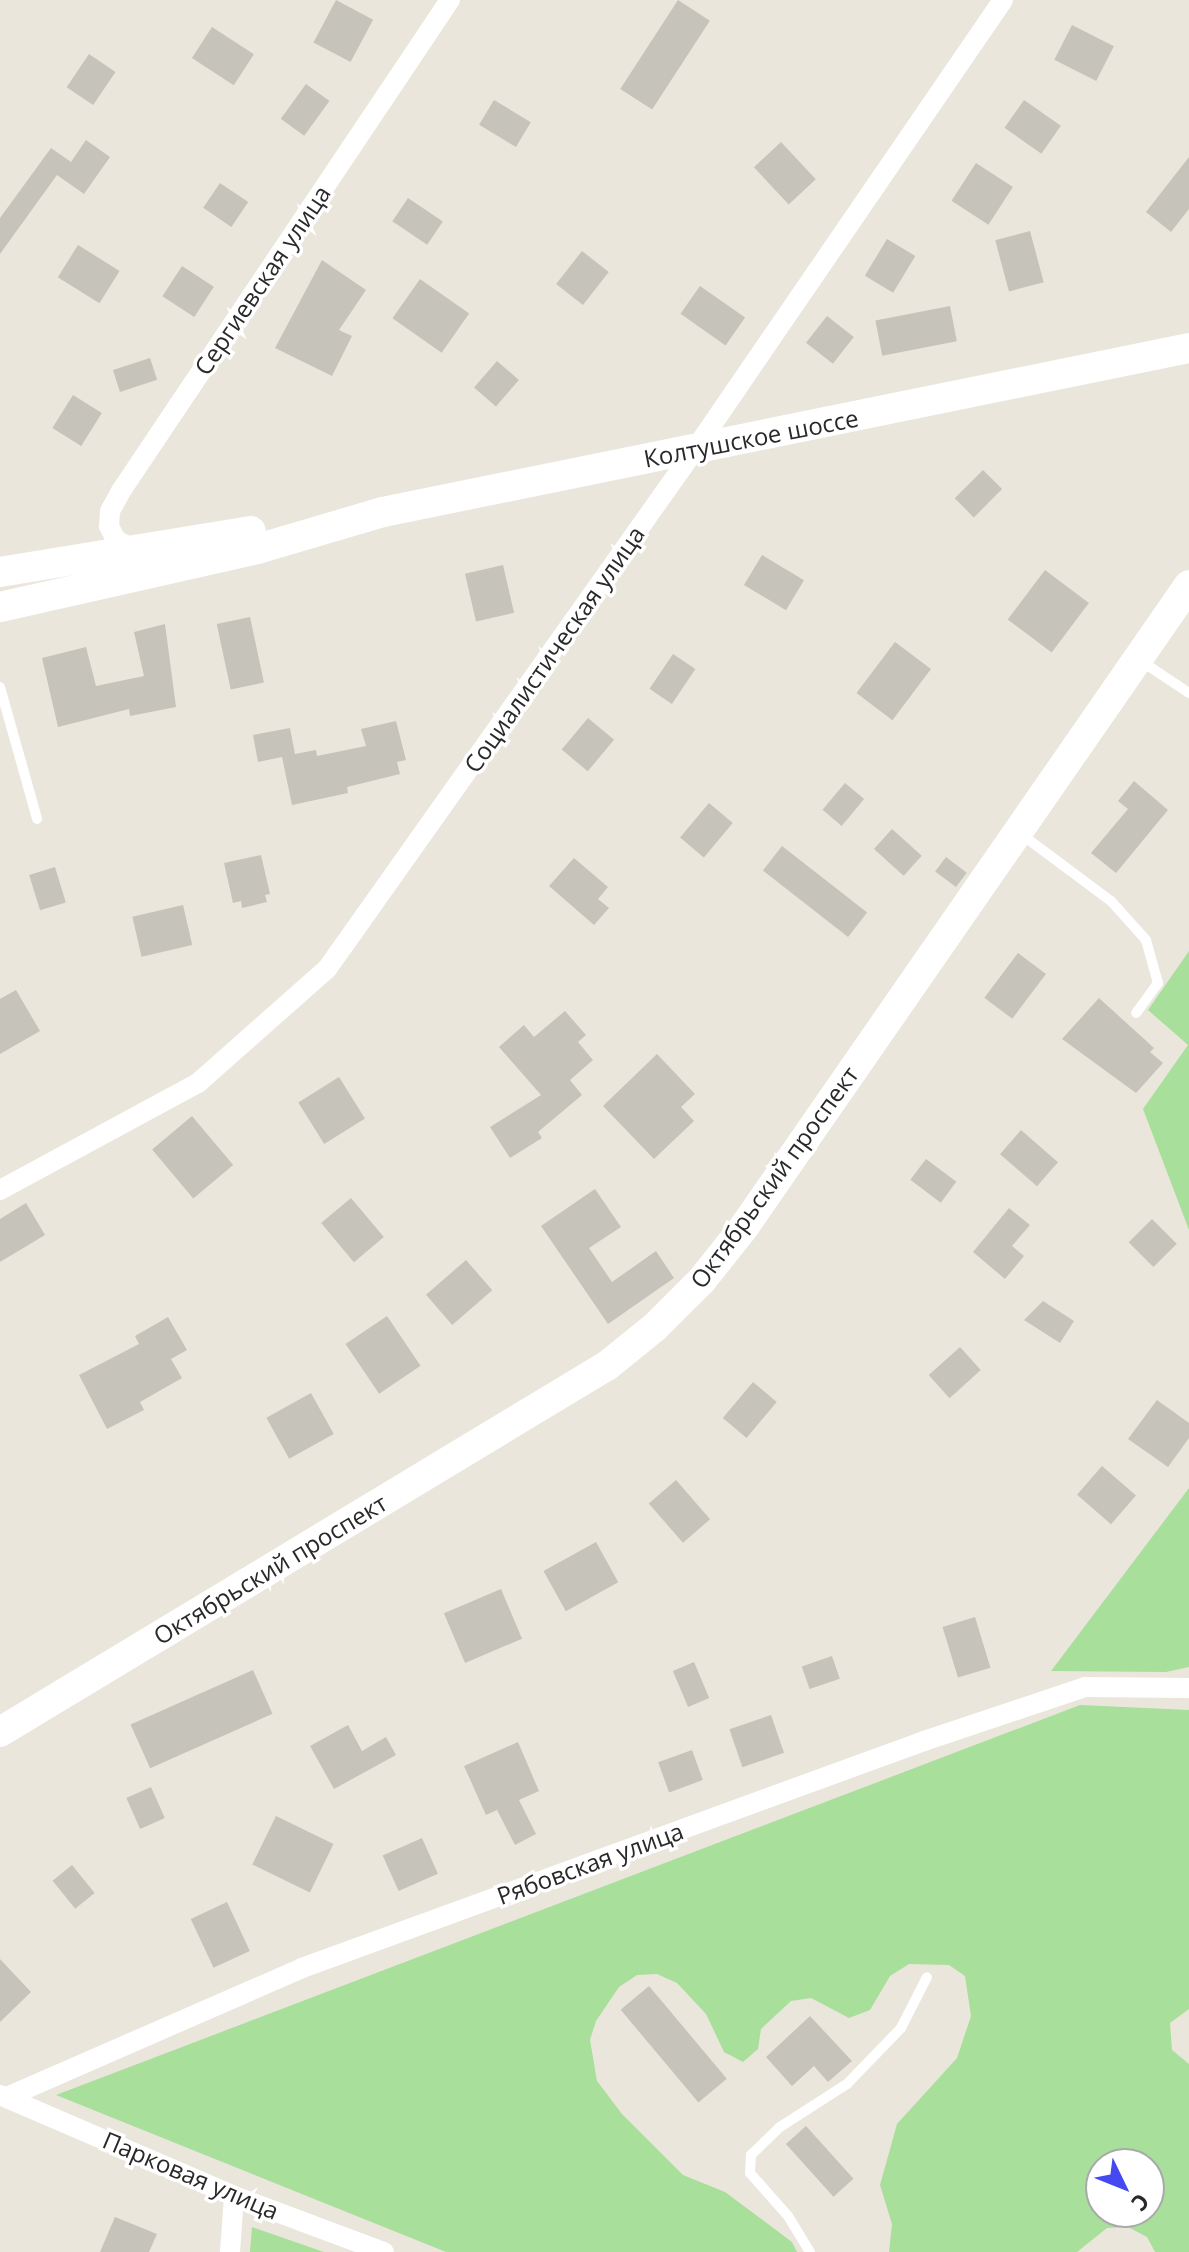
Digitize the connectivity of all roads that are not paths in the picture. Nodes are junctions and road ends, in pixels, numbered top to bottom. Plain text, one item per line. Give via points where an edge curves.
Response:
1 (450, 0) edge
2 (1003, 0) edge
3 (1189, 348) edge
4 (696, 448) junction
5 (313, 528) junction
6 (143, 551) junction
7 (0, 572) edge
8 (1189, 585) edge
9 (38, 598) junction
10 (0, 607) edge
11 (0, 621) edge
12 (1138, 659) junction
13 (0, 687) edge
14 (1189, 693) edge
15 (37, 819) dead end
16 (1020, 832) junction
17 (1136, 1013) dead end
18 (0, 1190) edge
19 (1189, 1688) edge
20 (0, 1732) edge
21 (927, 1977) dead end
22 (4, 2096) edge
23 (234, 2196) junction
24 (230, 2252) edge
25 (384, 2252) edge
26 (810, 2252) edge

1 - 6 street, Сергиевская улица via 115,501 109,526 116,540
2 - 4 street, Социалистическая улица
3 - 4 street, Колтушское шоссе
4 - 5 street, Колтушское шоссе
4 - 18 street, Социалистическая улица via 327,969 198,1083
5 - 6 street, Колтушское шоссе via 257,530
5 - 9 street, Колтушское шоссе via 257,549
6 - 7 street, Колтушское шоссе
8 - 12 street, Октябрьский проспект
9 - 10 street, Колтушское шоссе
9 - 11 street
12 - 14 lane
12 - 16 street, Октябрьский проспект
13 - 15 lane
16 - 17 lane via 1111,901 1146,940 1158,983
16 - 20 street, Октябрьский проспект via 744,1227 655,1327 608,1365
19 - 22 street, Рябовская улица via 1085,1687 924,1741 302,1968
21 - 26 lane via 901,2028 847,2084 780,2127 751,2155 750,2173 788,2216
22 - 23 street, Парковая улица
23 - 24 street
23 - 25 street, Парковая улица

